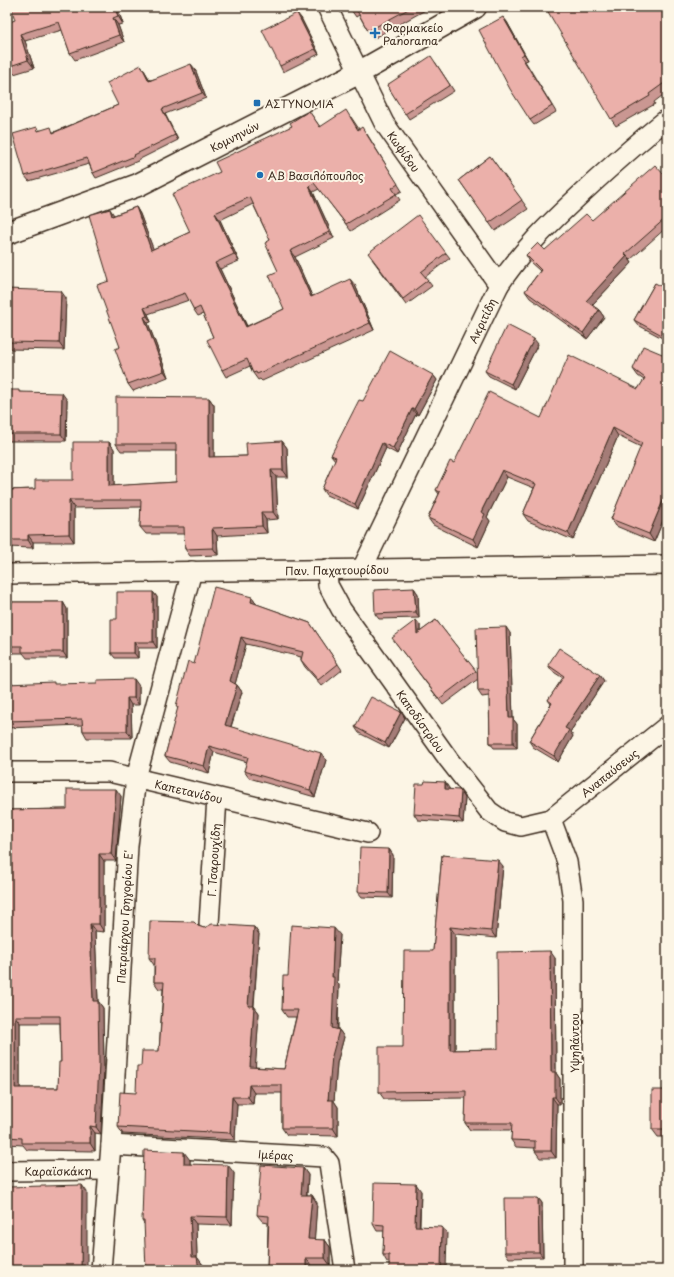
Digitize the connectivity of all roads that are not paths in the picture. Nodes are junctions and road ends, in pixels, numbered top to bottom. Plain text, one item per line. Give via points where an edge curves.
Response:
1 (327, 7) edge
2 (475, 7) edge
3 (360, 72) junction
4 (667, 119) edge
5 (7, 233) edge
6 (499, 285) junction
7 (667, 565) edge
8 (326, 569) junction
9 (362, 569) junction
10 (192, 571) junction
11 (7, 574) edge
12 (667, 726) edge
13 (7, 772) edge
14 (136, 778) junction
15 (217, 798) junction
16 (551, 819) junction
17 (368, 833) dead end
18 (209, 924) edge
19 (111, 1145) junction
20 (109, 1170) junction
21 (7, 1171) edge
22 (101, 1270) edge
23 (345, 1270) edge
24 (573, 1270) edge

1 - 3 street, Κωφίδου
2 - 3 main road, Κομνηνών
3 - 5 main road, Κομνηνών via 138,185
3 - 6 street, Κωφίδου via 384,123
4 - 6 street, Ακριτίδη via 537,236
6 - 9 street, Ακριτίδη
7 - 9 street, Παν. Παχατουρίδου
8 - 9 street, Παν. Παχατουρίδου
8 - 10 street, Παν. Παχατουρίδου
8 - 16 street, Καποδίστρίου via 328,585 341,609 449,760 489,811 505,822 520,826
10 - 11 street, Παν. Παχατουρίδου
10 - 14 street, Πατριάρχου Γρηγορίου Ε'
12 - 16 street, Αναπαύσεως
13 - 14 street, Καπετανίδου via 99,771
14 - 15 street, Καπετανίδου
14 - 19 street, Πατριάρχου Γρηγορίου Ε' via 128,846
15 - 17 street, Καπετανίδου
15 - 18 street, Γ. Τσαρουχίδη
16 - 24 street, Υψηλάντου via 567,862 573,900
19 - 20 street, Πατριάρχου Γρηγορίου Ε'
19 - 23 street, Ιμέρας via 324,1157 329,1163
20 - 21 street, Καραϊσκάκη
20 - 22 street, Πατριάρχου Γρηγορίου Ε'

